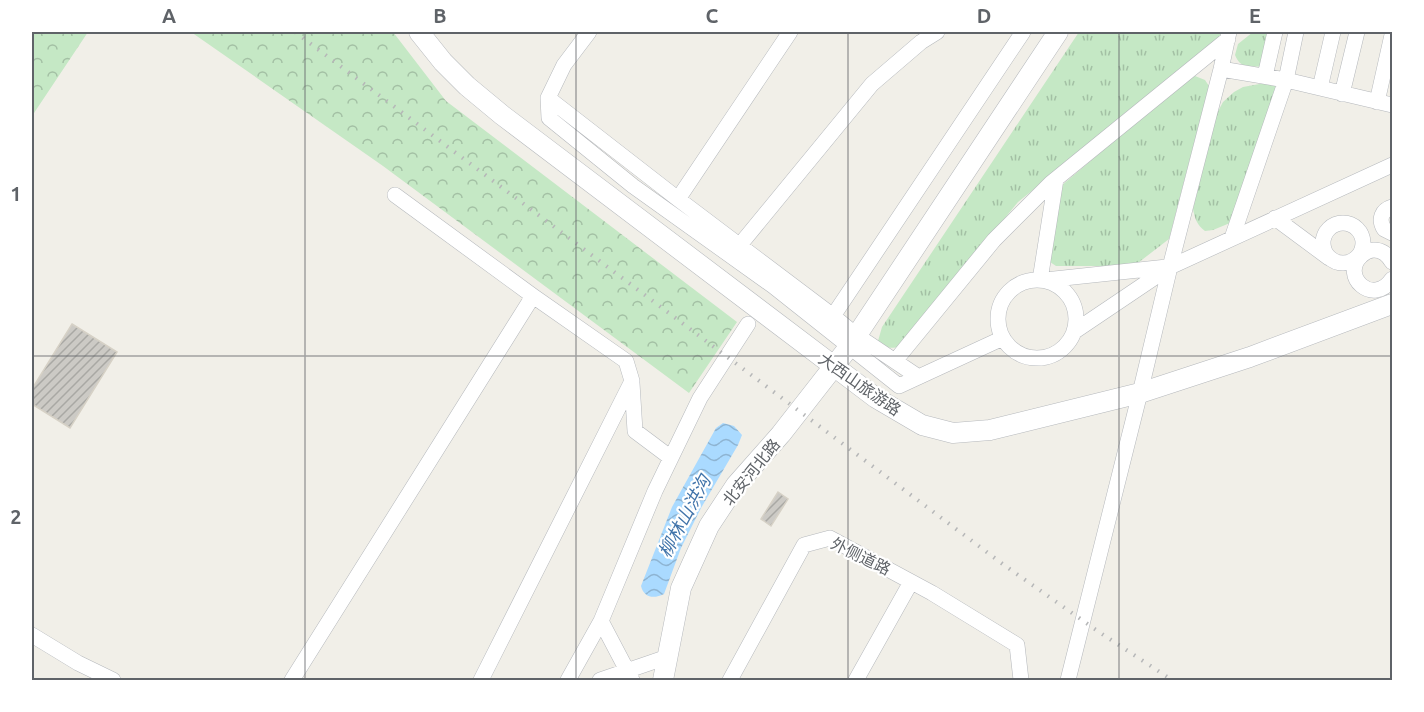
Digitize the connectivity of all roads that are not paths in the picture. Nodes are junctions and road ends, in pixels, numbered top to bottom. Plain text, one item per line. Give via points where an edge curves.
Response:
1 (419, 32) edge
2 (589, 32) edge
3 (790, 32) edge
4 (937, 32) edge
5 (1023, 32) edge
6 (1058, 32) edge
7 (1275, 32) edge
8 (1296, 32) edge
9 (1333, 32) edge
10 (1357, 32) edge
11 (1231, 34) edge
12 (1392, 35) edge
13 (925, 37) edge
14 (1221, 69) junction
15 (1265, 76) junction
16 (1286, 80) junction
17 (1320, 88) junction
18 (1342, 94) junction
19 (549, 98) junction
20 (1377, 102) junction
21 (1392, 105) edge
22 (1392, 165) edge
23 (1056, 179) junction
24 (395, 195) dead end
25 (678, 200) junction
26 (1392, 207) edge
27 (1275, 218) junction
28 (1392, 233) edge
29 (1232, 238) junction
30 (739, 246) junction
31 (1359, 257) junction
32 (1329, 258) junction
33 (1392, 262) edge
34 (1170, 267) junction
35 (1392, 279) edge
36 (1042, 280) junction
37 (773, 286) junction
38 (1374, 290) junction
39 (1392, 292) edge
40 (533, 296) junction
41 (761, 304) dead end
42 (1392, 304) edge
43 (833, 316) junction
44 (748, 324) dead end
45 (1075, 331) junction
46 (1003, 338) junction
47 (852, 341) junction
48 (895, 362) junction
49 (834, 366) junction
50 (917, 376) junction
51 (632, 381) junction
52 (1140, 393) junction
53 (671, 458) junction
54 (911, 582) junction
55 (601, 621) junction
56 (32, 635) edge
57 (667, 657) junction
58 (96, 676) edge
59 (630, 676) edge
60 (113, 681) edge
61 (292, 681) edge
62 (481, 681) edge
63 (568, 681) edge
64 (600, 681) edge
65 (663, 681) edge
66 (730, 681) edge
67 (856, 681) edge
68 (1021, 681) edge
69 (1068, 681) edge

1 - 49 street, 大西山旅游路 via 467,86 502,115
2 - 19 street via 564,65
3 - 25 street
4 - 13 street
5 - 43 street
6 - 47 street, 北安河北路
7 - 15 street
8 - 16 street
9 - 17 street
10 - 18 street
11 - 14 street
11 - 23 street
12 - 20 street
13 - 30 street via 872,84
14 - 15 street
14 - 34 street
15 - 16 street
16 - 17 street
16 - 29 street
17 - 18 street
18 - 20 street
19 - 25 street
19 - 37 street via 549,118 633,186
20 - 21 street
22 - 27 street
23 - 36 street
23 - 48 street via 994,240
24 - 40 street
25 - 30 street
26 - 28 street via 1383,212 1381,221 1384,229
27 - 29 street
27 - 32 street
29 - 34 street
30 - 43 street
31 - 32 street via 1347,263
31 - 32 street via 1363,237 1355,226 1342,222 1330,227 1323,239
31 - 33 street via 1376,250 1388,255
31 - 38 street via 1354,267 1356,278 1363,287
34 - 36 street
34 - 45 street
34 - 52 street
35 - 38 street via 1385,288
36 - 45 street via 1068,293 1077,318
36 - 46 street via 1020,283 1002,301 999,326
37 - 41 street
37 - 47 street
38 - 39 street
40 - 51 street via 626,361
40 - 61 street
42 - 52 street, 大西山旅游路
43 - 47 street
44 - 53 street via 700,398
45 - 46 street via 1059,352 1047,357 1022,355
46 - 50 street
47 - 48 street
47 - 49 street, 北安河北路
47 - 50 street via 899,386
48 - 50 street
49 - 52 street, 大西山旅游路 via 876,398 922,425 953,433 990,430
49 - 57 street, 北安河北路 via 735,485 709,526 681,588
51 - 53 street via 635,431
51 - 62 street
52 - 69 street
53 - 55 street
54 - 66 street, 外侧道路 via 830,538 804,545
54 - 67 street
54 - 68 street, 外侧道路 via 1017,645
55 - 59 street
55 - 63 street
56 - 58 street
57 - 59 street
57 - 65 street, 北安河北路
58 - 60 street
59 - 64 street

